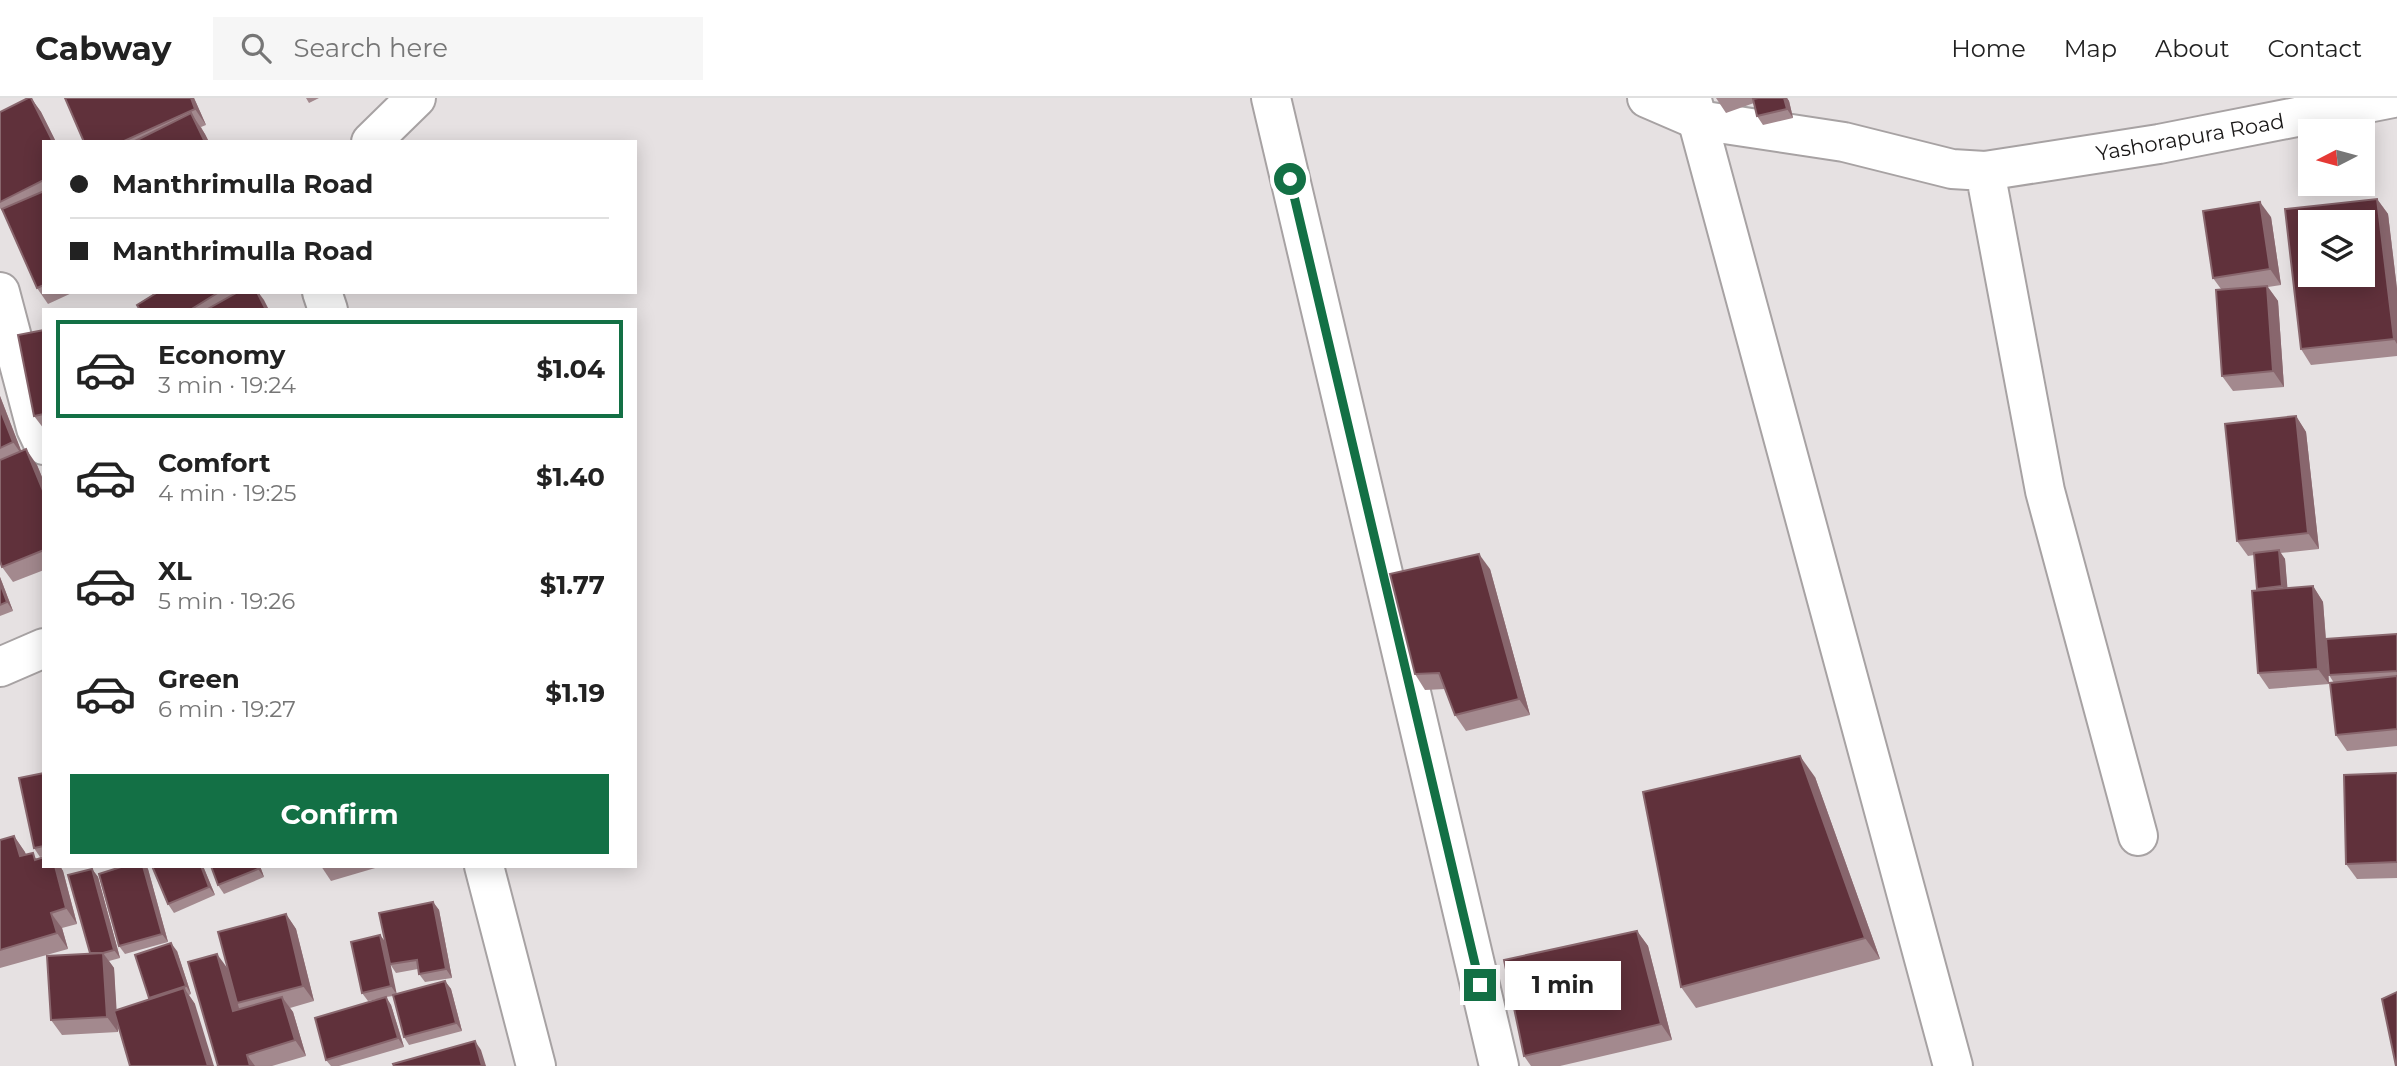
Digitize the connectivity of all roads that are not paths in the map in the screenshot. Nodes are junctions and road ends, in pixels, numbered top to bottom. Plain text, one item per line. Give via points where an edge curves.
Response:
1 (416, 98) edge
2 (1271, 98) edge
3 (1647, 98) edge
4 (2393, 98) edge
5 (1695, 109) edge
6 (373, 140) edge
7 (1985, 172) junction
8 (0, 292) edge
9 (42, 441) edge
10 (42, 649) edge
11 (0, 667) edge
12 (2138, 836) dead end
13 (485, 868) edge
14 (536, 1066) edge
15 (1499, 1066) edge
16 (1953, 1066) edge

1 - 6 street
2 - 15 street
3 - 5 street, Yashorapura Road
4 - 7 street, Yashorapura Road via 2159,144
5 - 7 street, Yashorapura Road via 1952,169
5 - 16 street
7 - 12 street via 2045,491
8 - 9 street
10 - 11 street
13 - 14 street

